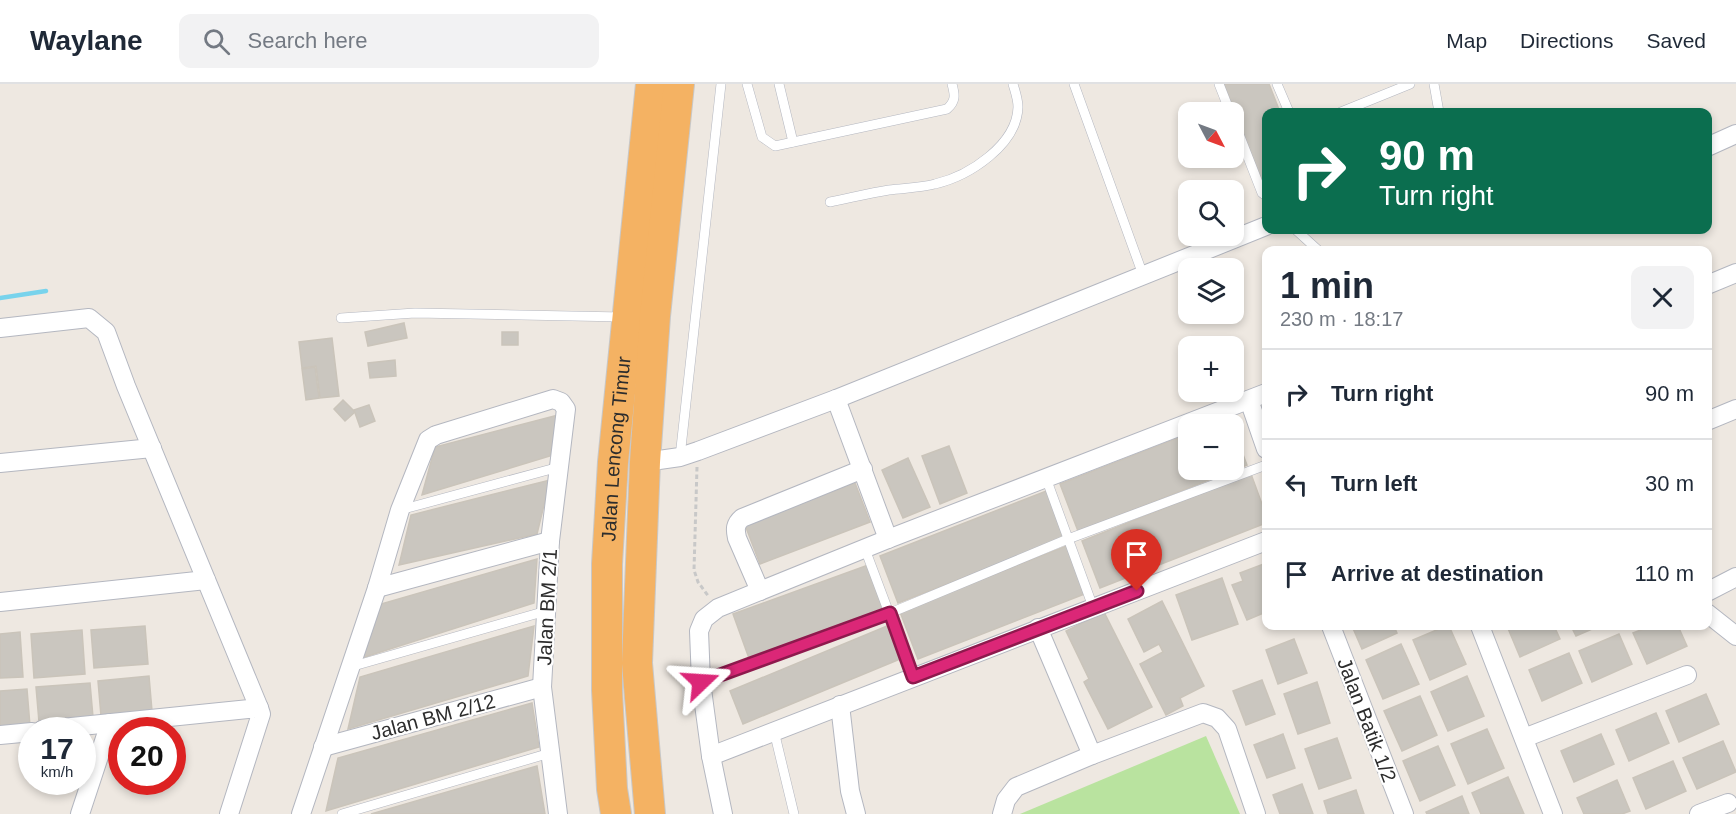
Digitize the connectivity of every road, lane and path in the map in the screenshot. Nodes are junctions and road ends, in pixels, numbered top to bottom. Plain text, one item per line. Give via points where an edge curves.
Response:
1 (651, 84) edge
2 (679, 84) edge
3 (731, 84) edge
4 (747, 84) edge
5 (779, 84) edge
6 (952, 84) edge
7 (1013, 84) edge
8 (1074, 84) edge
9 (1219, 84) edge
10 (1277, 84) edge
11 (1410, 84) edge
12 (1434, 84) edge
13 (721, 85) edge
14 (1226, 102) edge
15 (1287, 108) edge
16 (1351, 108) edge
17 (1438, 108) edge
18 (1736, 134) edge
19 (793, 142) junction
20 (1712, 145) edge
21 (1244, 148) edge
22 (1262, 193) edge
23 (830, 202) dead end
24 (1262, 228) edge
25 (1300, 234) edge
26 (1314, 246) edge
27 (1736, 273) edge
28 (1143, 275) junction
29 (1712, 283) edge
30 (629, 317) junction
31 (341, 318) dead end
32 (0, 328) edge
33 (1262, 395) edge
34 (836, 399) junction
35 (1249, 400) junction
36 (1736, 409) edge
37 (1712, 420) edge
38 (1262, 437) edge
39 (152, 448) junction
40 (689, 454) junction
41 (645, 462) junction
42 (0, 463) edge
43 (1262, 466) edge
44 (559, 467) junction
45 (863, 470) junction
46 (1046, 478) junction
47 (400, 510) junction
48 (888, 539) junction
49 (1068, 539) junction
50 (550, 541) junction
51 (1262, 543) edge
52 (865, 549) junction
53 (1736, 577) edge
54 (206, 580) junction
55 (376, 588) junction
56 (1712, 589) edge
57 (760, 591) junction
58 (0, 602) edge
59 (1094, 607) junction
60 (718, 608) junction
61 (546, 611) junction
62 (890, 613) junction
63 (1712, 617) edge
64 (1038, 628) junction
65 (1333, 630) edge
66 (1482, 630) edge
67 (1736, 636) edge
68 (350, 667) junction
69 (1687, 675) dead end
70 (913, 677) junction
71 (701, 682) junction
72 (542, 687) junction
73 (840, 705) junction
74 (260, 708) junction
75 (170, 717) edge
76 (108, 729) edge
77 (774, 731) junction
78 (18, 733) edge
79 (0, 735) edge
80 (1524, 738) junction
81 (323, 747) junction
82 (550, 753) junction
83 (1092, 754) junction
84 (711, 756) junction
85 (1728, 802) dead end
86 (80, 814) edge
87 (229, 814) edge
88 (301, 814) edge
89 (342, 814) edge
90 (558, 814) edge
91 (616, 814) edge
92 (650, 814) edge
93 (723, 814) edge
94 (794, 814) edge
95 (856, 814) edge
96 (1002, 814) edge
97 (1256, 814) edge
98 (1404, 814) edge
99 (1553, 814) edge
100 (1699, 814) edge

1 - 30 highway, Jalan Lencong Timur
2 - 41 highway, Jalan Lencong Timur via 655,316
3 - 13 lane
4 - 19 lane via 762,137 775,146
5 - 19 lane
6 - 19 lane via 955,96 947,109
7 - 23 lane via 1018,106 1014,125 992,155 969,171 936,184
8 - 28 lane
9 - 14 lane
10 - 15 lane
11 - 16 lane
12 - 17 lane
13 - 40 lane
18 - 20 street
21 - 22 lane
24 - 28 street
25 - 26 lane
27 - 29 street
28 - 34 street
30 - 31 lane via 416,313
30 - 91 highway, Jalan Lencong Timur via 613,462 607,564 607,690
32 - 39 street via 89,318 106,332
33 - 35 street
34 - 40 street
34 - 45 street
35 - 38 street
35 - 46 street
36 - 37 street
39 - 42 street
39 - 54 street
40 - 41 street
40 - 60 path via 694,570 698,582
41 - 92 highway, Jalan Lencong Timur via 637,663
43 - 49 lane
44 - 47 lane
44 - 47 street, Jalan BM 2/1 via 566,409 553,399 428,440
44 - 50 street, Jalan BM 2/1
45 - 48 street
45 - 57 street via 742,518 736,524 737,538
46 - 48 street
46 - 49 lane
47 - 55 street
48 - 52 street
49 - 59 lane
49 - 62 lane
50 - 55 street
50 - 61 street, Jalan BM 2/1
51 - 59 street
52 - 57 street
52 - 62 lane
53 - 56 street
54 - 58 street
54 - 74 street
55 - 68 street
57 - 60 street
59 - 64 street
60 - 71 street via 704,619 699,631
61 - 68 lane
61 - 72 street, Jalan BM 2/1
62 - 70 lane
62 - 71 lane
63 - 67 street
64 - 70 street
64 - 83 street
65 - 98 street, Jalan Batik 1/2
66 - 80 street
68 - 81 street
69 - 80 street
70 - 73 street
71 - 84 street
72 - 81 street, Jalan BM 2/12
72 - 82 street, Jalan BM 2/1
73 - 77 street
73 - 95 street via 849,791
74 - 75 street
74 - 87 street
76 - 86 street
77 - 84 street
77 - 94 lane
78 - 79 street
80 - 99 street
81 - 88 street
82 - 89 lane
82 - 90 street, Jalan BM 2/1
83 - 96 street via 1016,787
83 - 97 street via 1203,713 1217,717 1227,729
84 - 93 street
85 - 100 street

